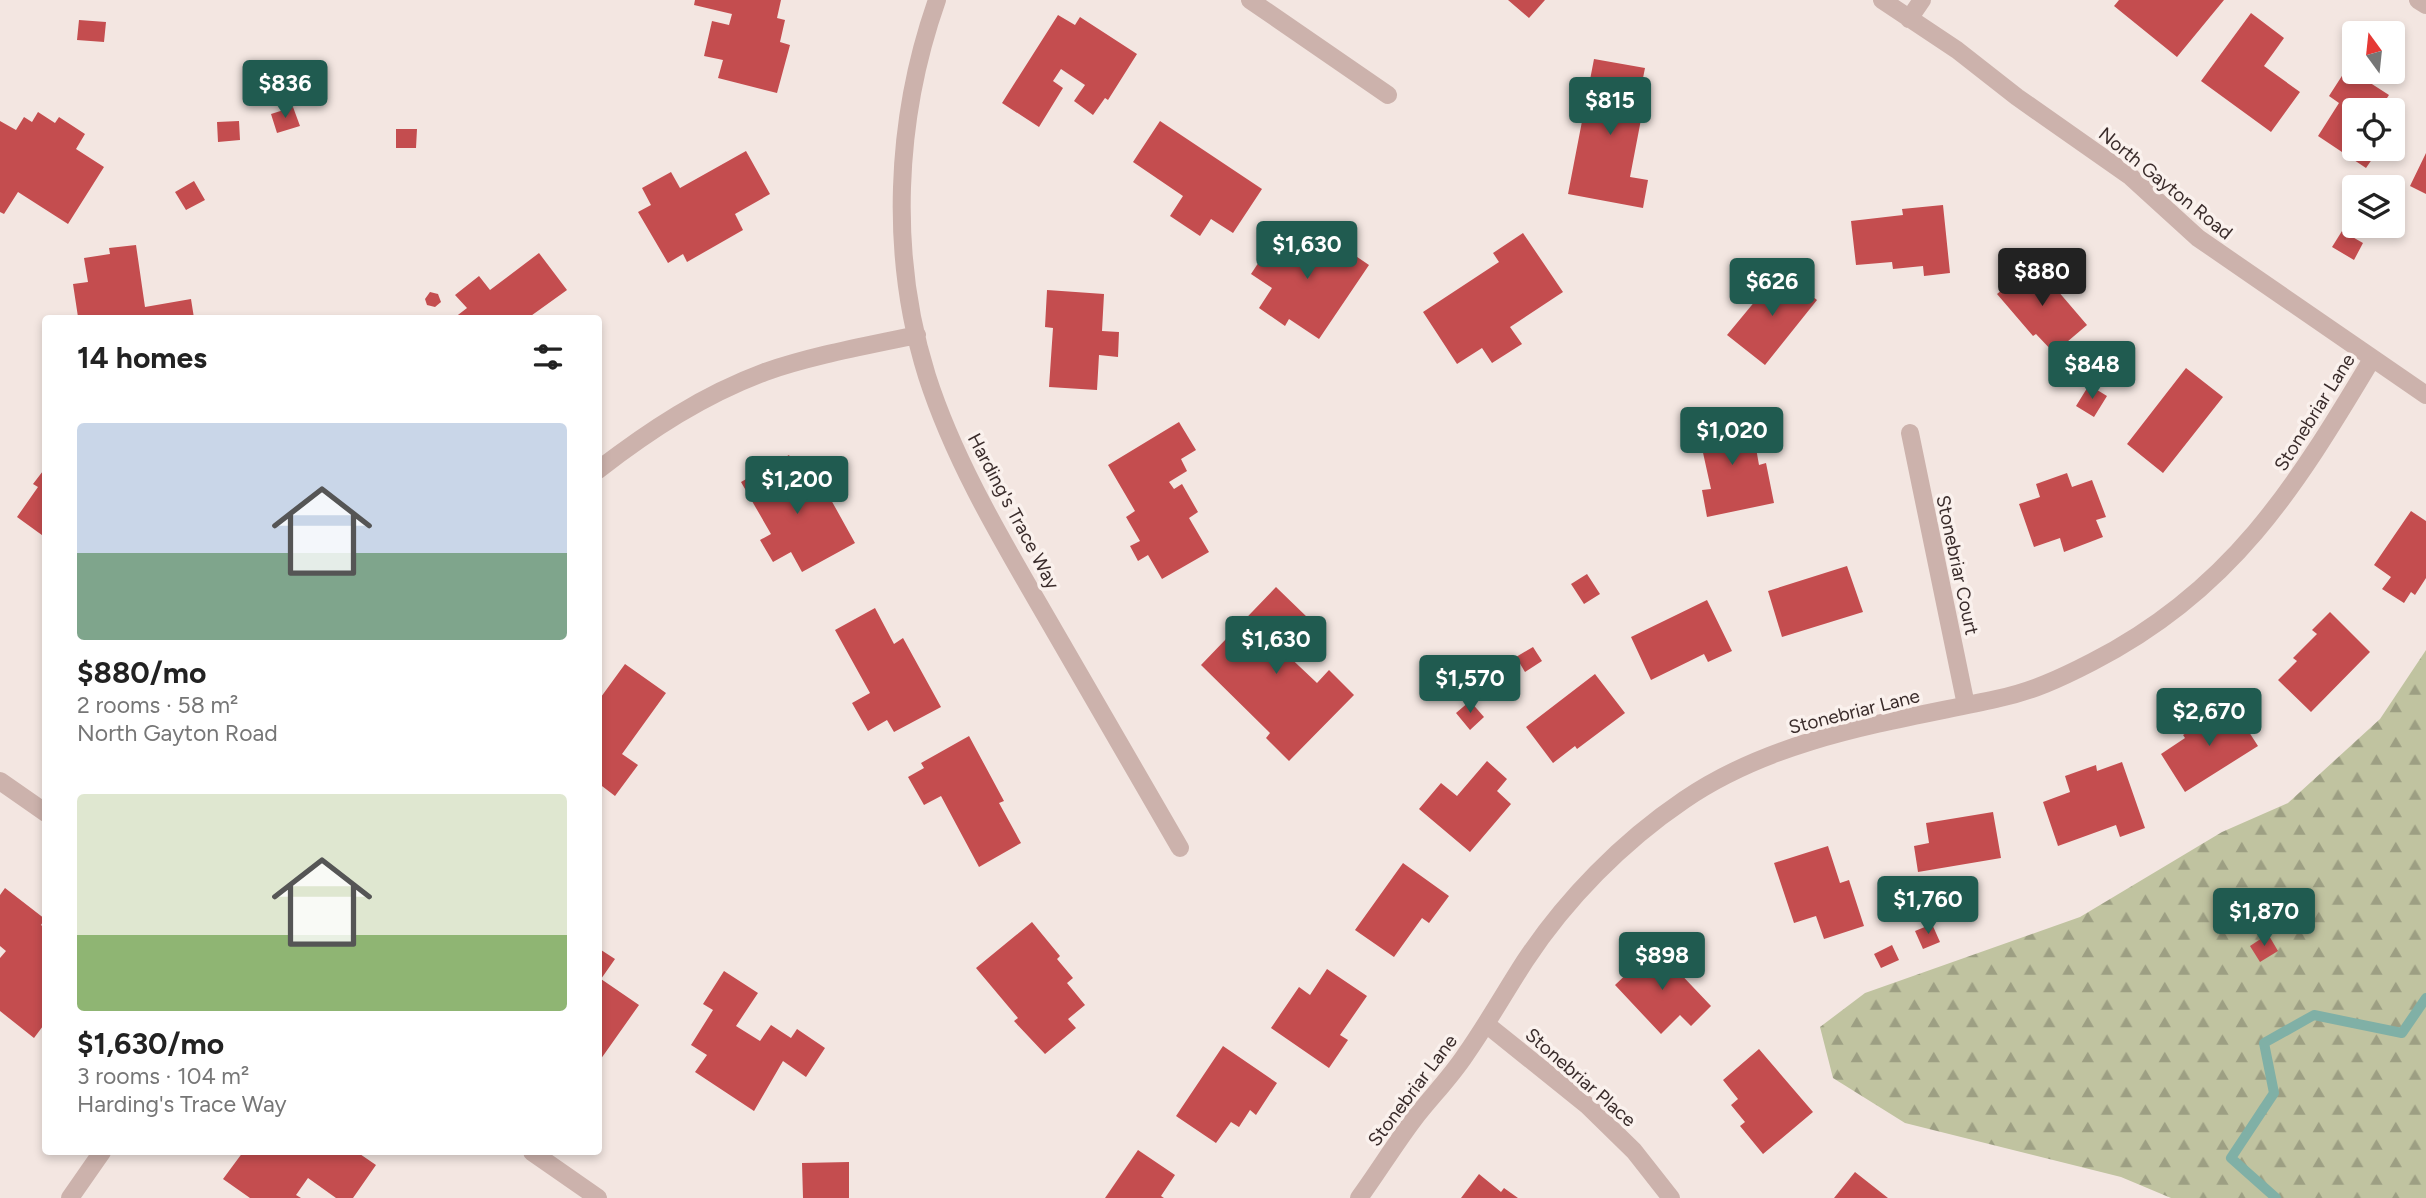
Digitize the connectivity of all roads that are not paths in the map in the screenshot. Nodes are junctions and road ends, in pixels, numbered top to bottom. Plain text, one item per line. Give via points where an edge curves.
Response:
1 (937, 0) edge
2 (1250, 0) edge
3 (1882, 0) edge
4 (1922, 0) edge
5 (2418, 0) edge
6 (2426, 5) edge
7 (1909, 19) junction
8 (1388, 95) dead end
9 (917, 335) junction
10 (2372, 359) junction
11 (2426, 395) edge
12 (1910, 433) dead end
13 (602, 467) edge
14 (1966, 705) junction
15 (0, 781) edge
16 (42, 810) edge
17 (1180, 848) dead end
18 (1486, 1024) junction
19 (100, 1155) edge
20 (536, 1155) edge
21 (70, 1198) edge
22 (598, 1198) edge
23 (1359, 1198) edge
24 (1671, 1198) edge

1 - 9 street, Harding's Trace Way via 919,54 904,143 904,245
2 - 8 street
3 - 7 street, North Gayton Road
4 - 7 street
5 - 6 street
7 - 10 street, North Gayton Road via 2131,177 2198,238
9 - 13 street via 765,372 714,394
9 - 17 street, Harding's Trace Way via 937,401 994,527
10 - 11 street, North Gayton Road
10 - 14 street, Stonebriar Lane via 2319,447 2265,524 2228,566 2128,644 2049,683
12 - 14 street, Stonebriar Court
14 - 18 street, Stonebriar Lane via 1788,748 1683,800 1624,846 1579,891 1527,958
15 - 16 street
18 - 23 street, Stonebriar Lane
18 - 24 street, Stonebriar Place via 1588,1106
19 - 21 street
20 - 22 street

